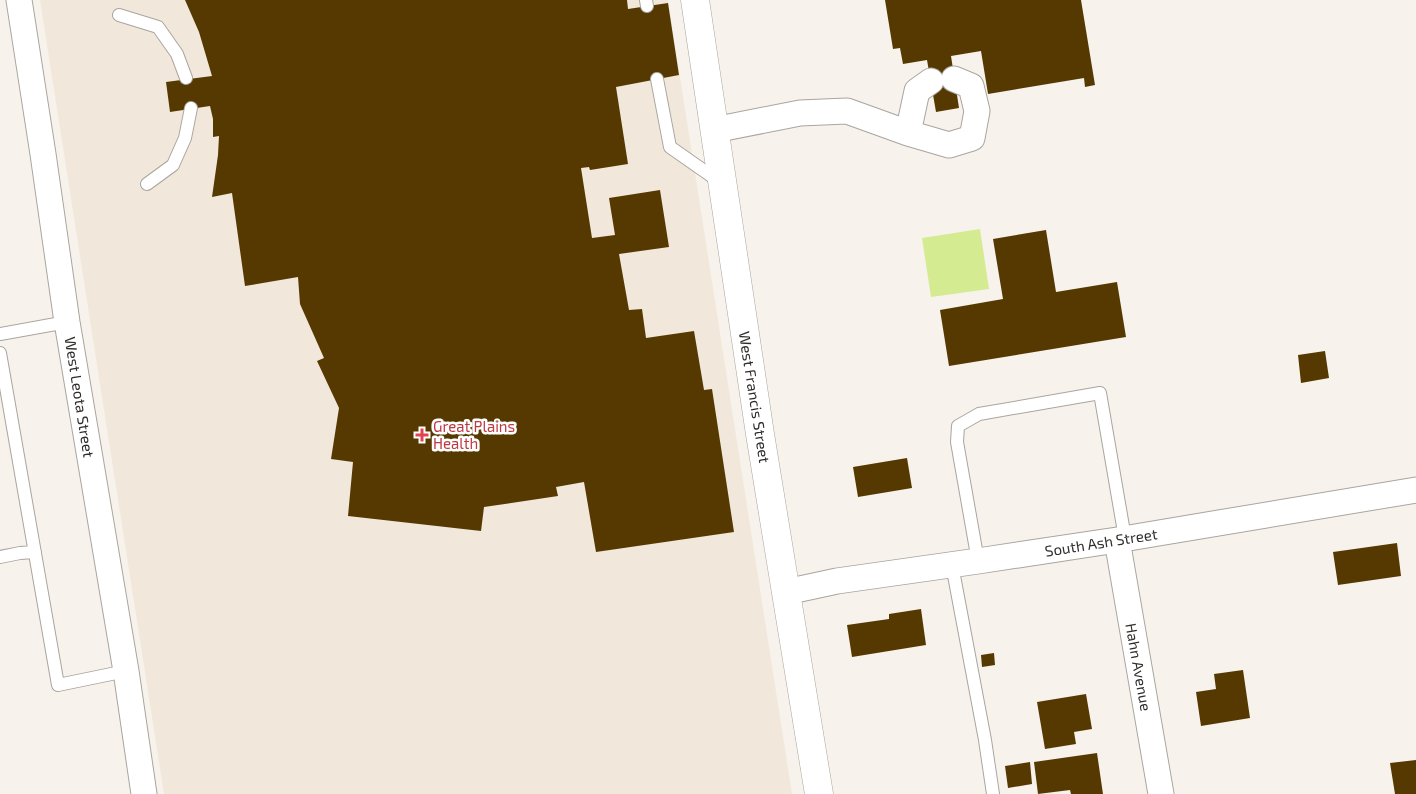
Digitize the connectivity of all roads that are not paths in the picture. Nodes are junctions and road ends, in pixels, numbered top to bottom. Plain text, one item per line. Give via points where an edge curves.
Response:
1 (19, 0) edge
2 (695, 0) edge
3 (119, 16) dead end
4 (186, 78) dead end
5 (657, 79) dead end
6 (191, 108) dead end
7 (714, 130) junction
8 (908, 133) junction
9 (722, 183) junction
10 (147, 184) dead end
11 (68, 322) junction
12 (0, 334) edge
13 (0, 353) edge
14 (1416, 490) edge
15 (1121, 539) junction
16 (35, 552) junction
17 (0, 557) edge
18 (978, 561) junction
19 (952, 565) junction
20 (786, 592) junction
21 (126, 671) junction
22 (144, 794) edge
23 (819, 794) edge
24 (993, 794) edge
25 (1161, 794) edge

1 - 11 street, West Leota Street
2 - 7 street, West Francis Street
3 - 4 lane via 158,27 177,54
5 - 9 lane via 670,147
6 - 10 lane via 185,138 173,165
7 - 8 street via 800,113 847,111
7 - 9 street, West Francis Street
8 - 8 street via 917,91 943,80 970,86 977,111 972,138 949,145
9 - 20 street, West Francis Street
11 - 12 lane
11 - 21 street, West Leota Street
13 - 16 lane
14 - 15 street, South Ash Street
15 - 18 street, South Ash Street
15 - 18 lane via 1100,393 979,414 958,426 957,442
15 - 25 street, Hahn Avenue
16 - 17 lane
16 - 21 lane via 58,685
18 - 19 street, South Ash Street
19 - 20 street, South Ash Street via 837,581
19 - 24 lane
20 - 23 street, West Francis Street
21 - 22 street, West Leota Street

